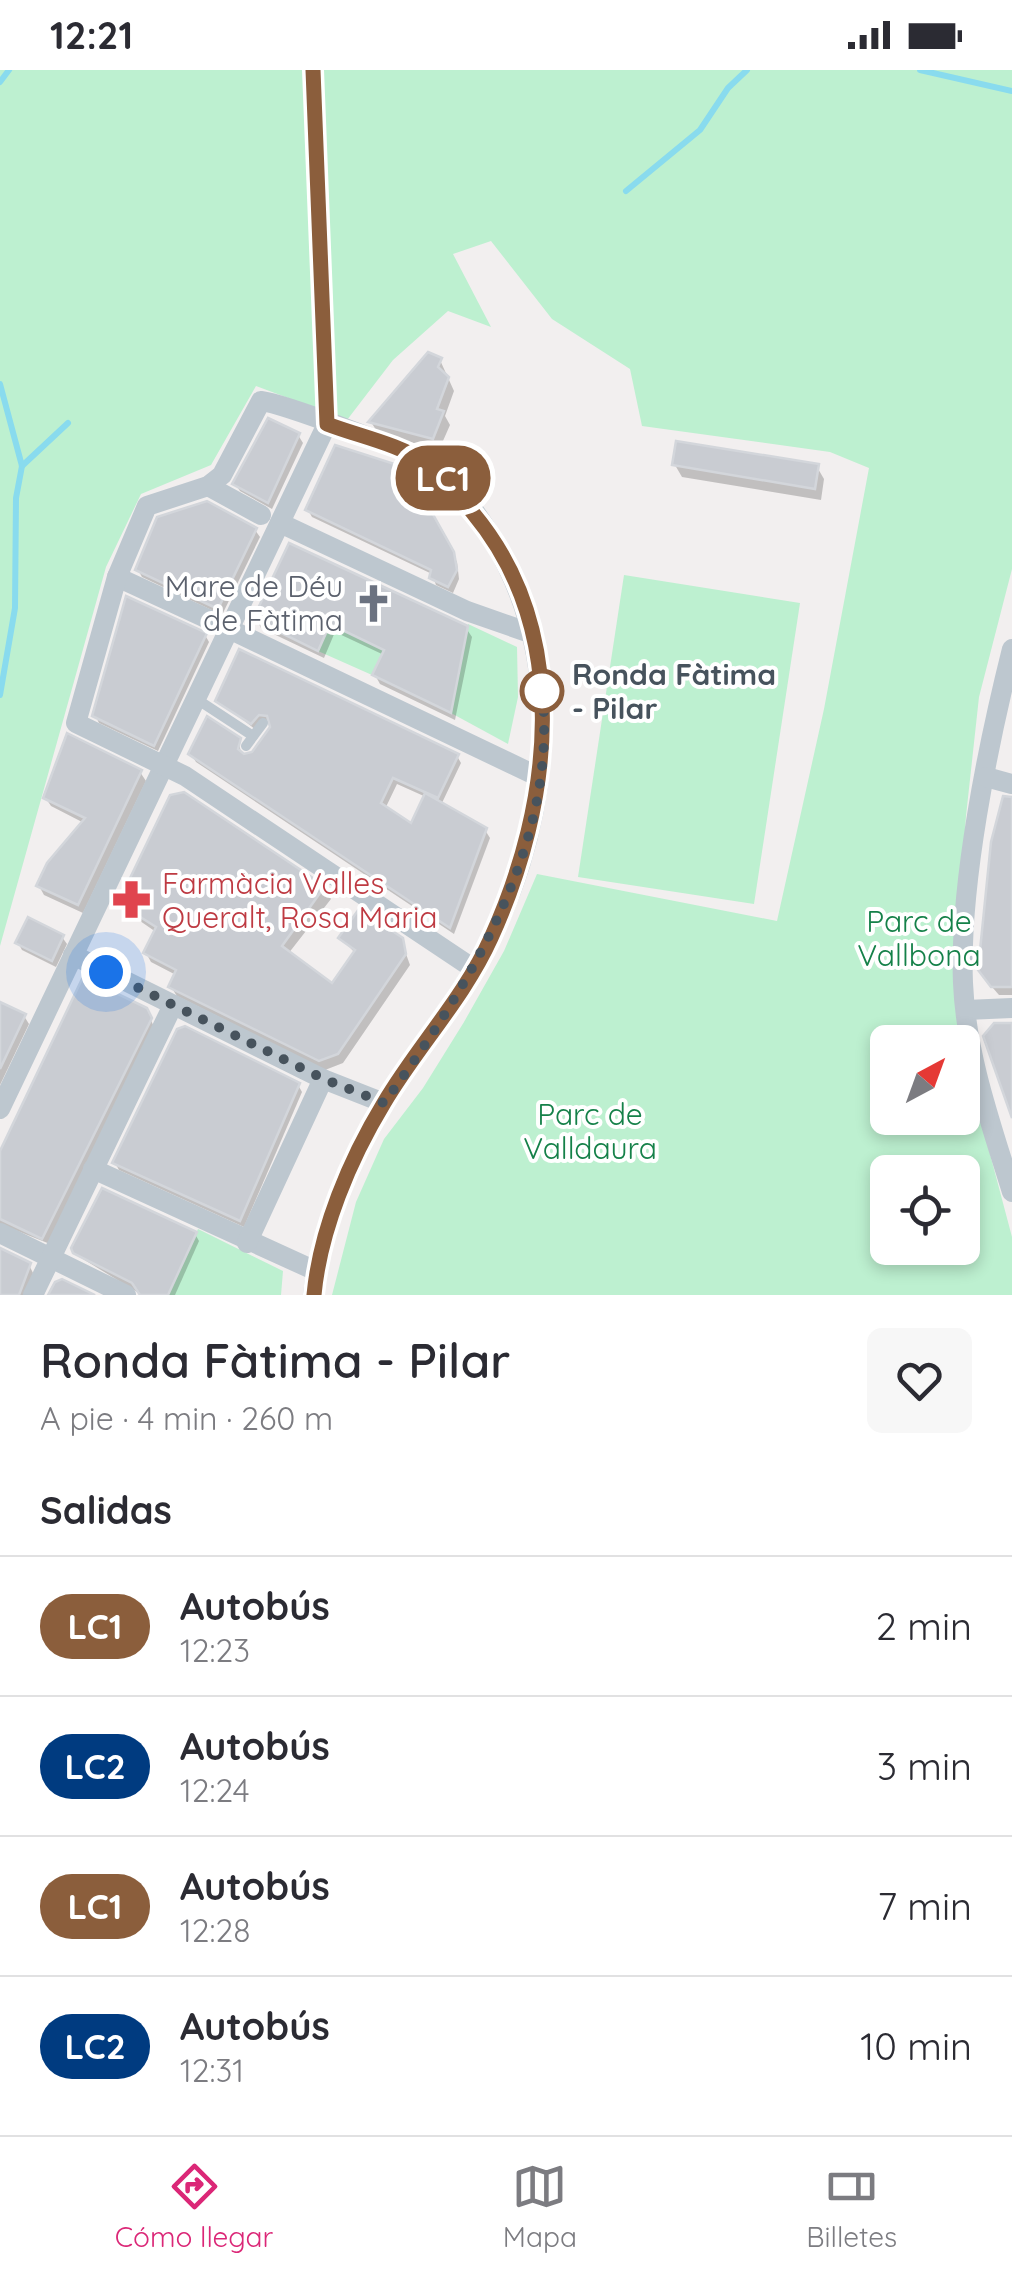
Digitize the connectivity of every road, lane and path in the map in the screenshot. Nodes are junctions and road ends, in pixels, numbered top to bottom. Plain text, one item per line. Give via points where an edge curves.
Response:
1 (313, 70) edge
2 (327, 424) junction
3 (208, 486) junction
4 (270, 519) junction
5 (117, 577) junction
6 (218, 624) junction
7 (534, 634) junction
8 (1012, 649) edge
9 (194, 698) junction
10 (263, 723) dead end
11 (162, 765) junction
12 (539, 777) junction
13 (986, 778) junction
14 (1012, 784) edge
15 (72, 956) junction
16 (474, 969) junction
17 (172, 1005) junction
18 (1012, 1008) edge
19 (966, 1010) junction
20 (324, 1079) junction
21 (384, 1103) junction
22 (0, 1109) edge
23 (93, 1169) junction
24 (1012, 1192) edge
25 (0, 1234) edge
26 (246, 1242) junction
27 (50, 1258) junction
28 (316, 1271) junction
29 (33, 1295) edge
30 (126, 1295) edge
31 (314, 1295) edge

1 - 2 street
2 - 3 street via 261,401 222,475
2 - 4 street
2 - 7 street via 424,462 448,483 506,561
3 - 4 street
3 - 5 street via 147,506
4 - 6 street
4 - 7 street via 466,611
5 - 6 street
5 - 11 street via 76,723
6 - 9 street
6 - 12 street
7 - 12 street via 544,708
8 - 13 street
9 - 10 lane via 250,741
9 - 11 street
11 - 15 street
11 - 16 street
12 - 16 street via 521,856
13 - 14 street
13 - 19 street via 969,894
15 - 17 street
15 - 22 street
16 - 21 street
17 - 20 street
17 - 23 street
18 - 19 street
19 - 24 street via 973,1060
20 - 21 street
20 - 26 street
21 - 28 street via 332,1216
23 - 26 street
23 - 27 street
25 - 27 street
26 - 28 street
27 - 29 street
27 - 30 street
28 - 31 street

